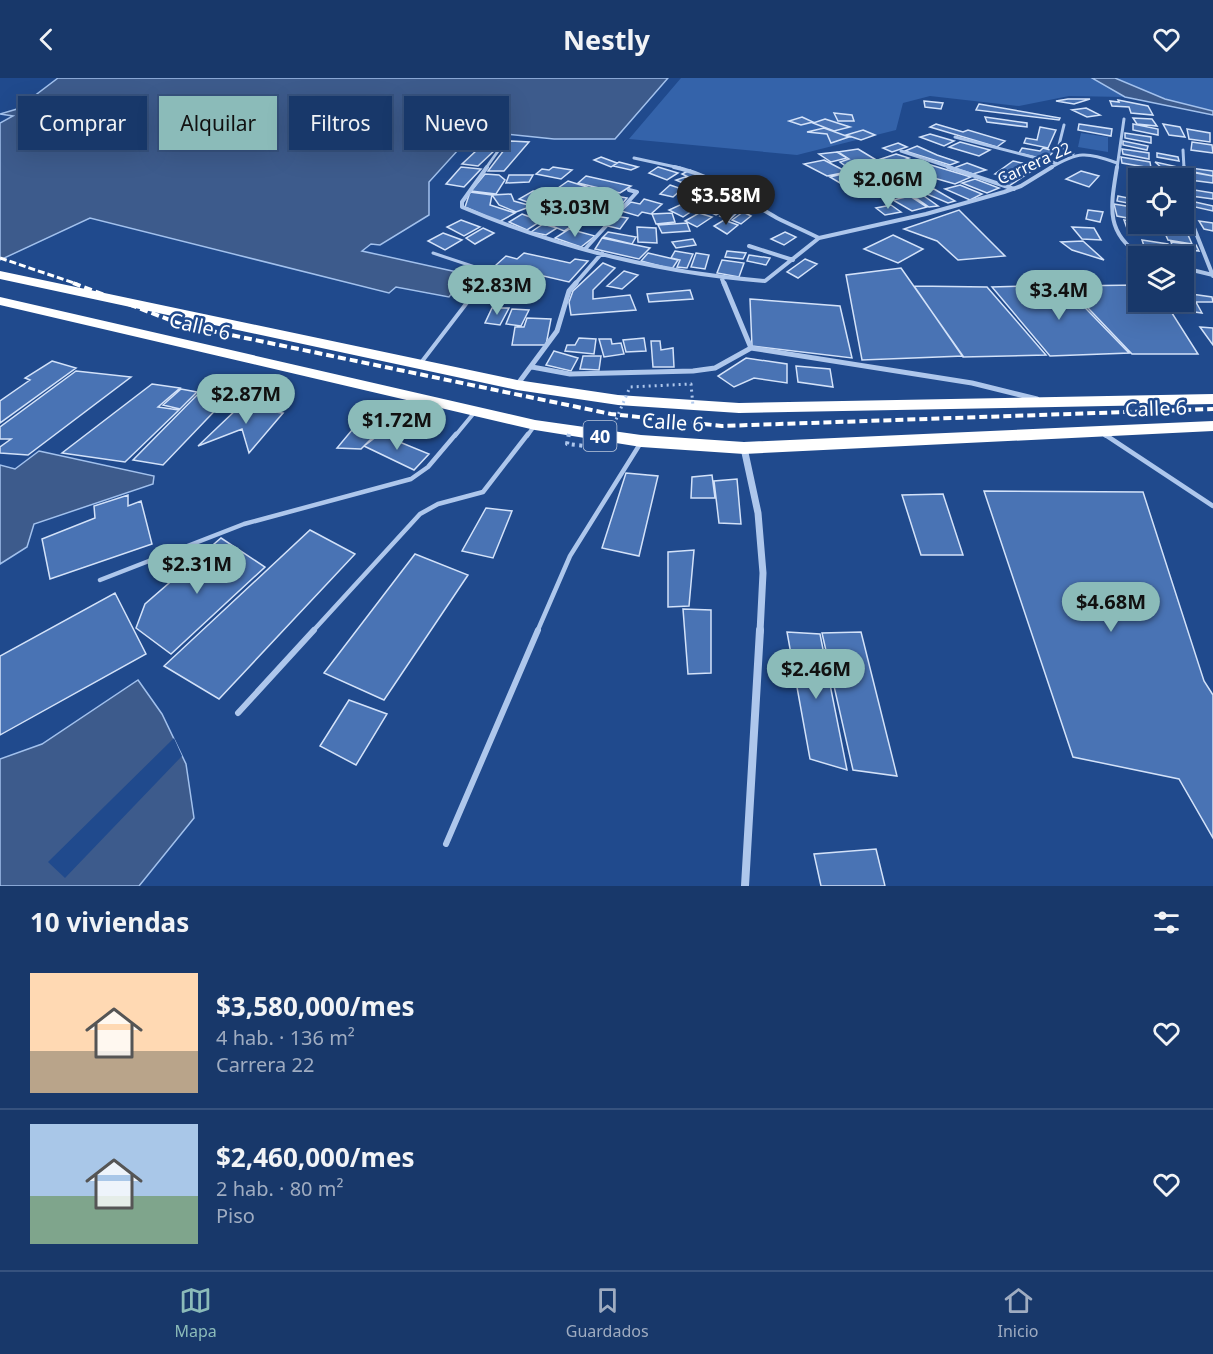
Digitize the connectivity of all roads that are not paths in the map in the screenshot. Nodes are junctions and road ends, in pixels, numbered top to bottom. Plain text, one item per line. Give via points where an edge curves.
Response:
1 (1124, 119) dead end
2 (1064, 125) dead end
3 (955, 136) dead end
4 (499, 150) edge
5 (1183, 150) dead end
6 (901, 151) dead end
7 (1073, 154) junction
8 (634, 158) dead end
9 (1056, 163) junction
10 (1117, 163) junction
11 (1014, 189) junction
12 (629, 190) dead end
13 (819, 238) junction
14 (749, 246) dead end
15 (585, 249) junction
16 (1128, 249) edge
17 (433, 253) dead end
18 (602, 253) junction
19 (793, 260) junction
20 (1194, 270) edge
21 (1213, 275) edge
22 (5, 276) edge
23 (722, 279) junction
24 (0, 301) edge
25 (751, 348) junction
26 (420, 364) junction
27 (532, 367) junction
28 (517, 385) junction
29 (1213, 399) edge
30 (1046, 401) junction
31 (476, 411) junction
32 (535, 425) junction
33 (1213, 426) edge
34 (1100, 431) junction
35 (641, 441) junction
36 (744, 448) junction
37 (1213, 506) edge
38 (100, 580) dead end
39 (238, 713) dead end
40 (446, 844) dead end
41 (745, 886) edge

1 - 10 street
2 - 7 street via 1059,145
3 - 9 street
4 - 15 street via 462,201 462,207 495,222
5 - 21 street via 1187,210
6 - 11 street
7 - 9 street, Carrera 22
7 - 10 street, Carrera 22
8 - 13 street via 693,171
9 - 11 street, Carrera 22
10 - 16 street via 1110,200 1117,235
11 - 13 street, Carrera 22
12 - 15 street via 637,192
13 - 19 street, Carrera 22
14 - 19 street
15 - 18 street
17 - 26 lane via 481,269 485,274
18 - 23 street
18 - 27 street via 569,291 557,331
19 - 23 street, Carrera 22 via 765,281
20 - 21 street
22 - 26 highway, Calle 6 / 40
23 - 25 street
24 - 31 highway, Calle 6 / 40
25 - 27 street via 715,368 693,371 570,374
25 - 30 street via 961,381
26 - 28 highway, Calle 6 / 40
27 - 28 street
28 - 30 highway, Calle 6 / 40 via 693,406
29 - 30 highway, Calle 6 / 40
31 - 32 highway, Calle 6 / 40
31 - 38 lane via 428,467 411,479 244,524
32 - 35 highway, Calle 6 / 40
32 - 39 lane via 483,492 438,504 420,514
33 - 34 highway, Calle 6 / 40
34 - 36 highway, Calle 6 / 40
34 - 37 lane
35 - 36 highway, Calle 6 / 40
35 - 40 lane via 570,556
36 - 41 street via 758,513 763,573

